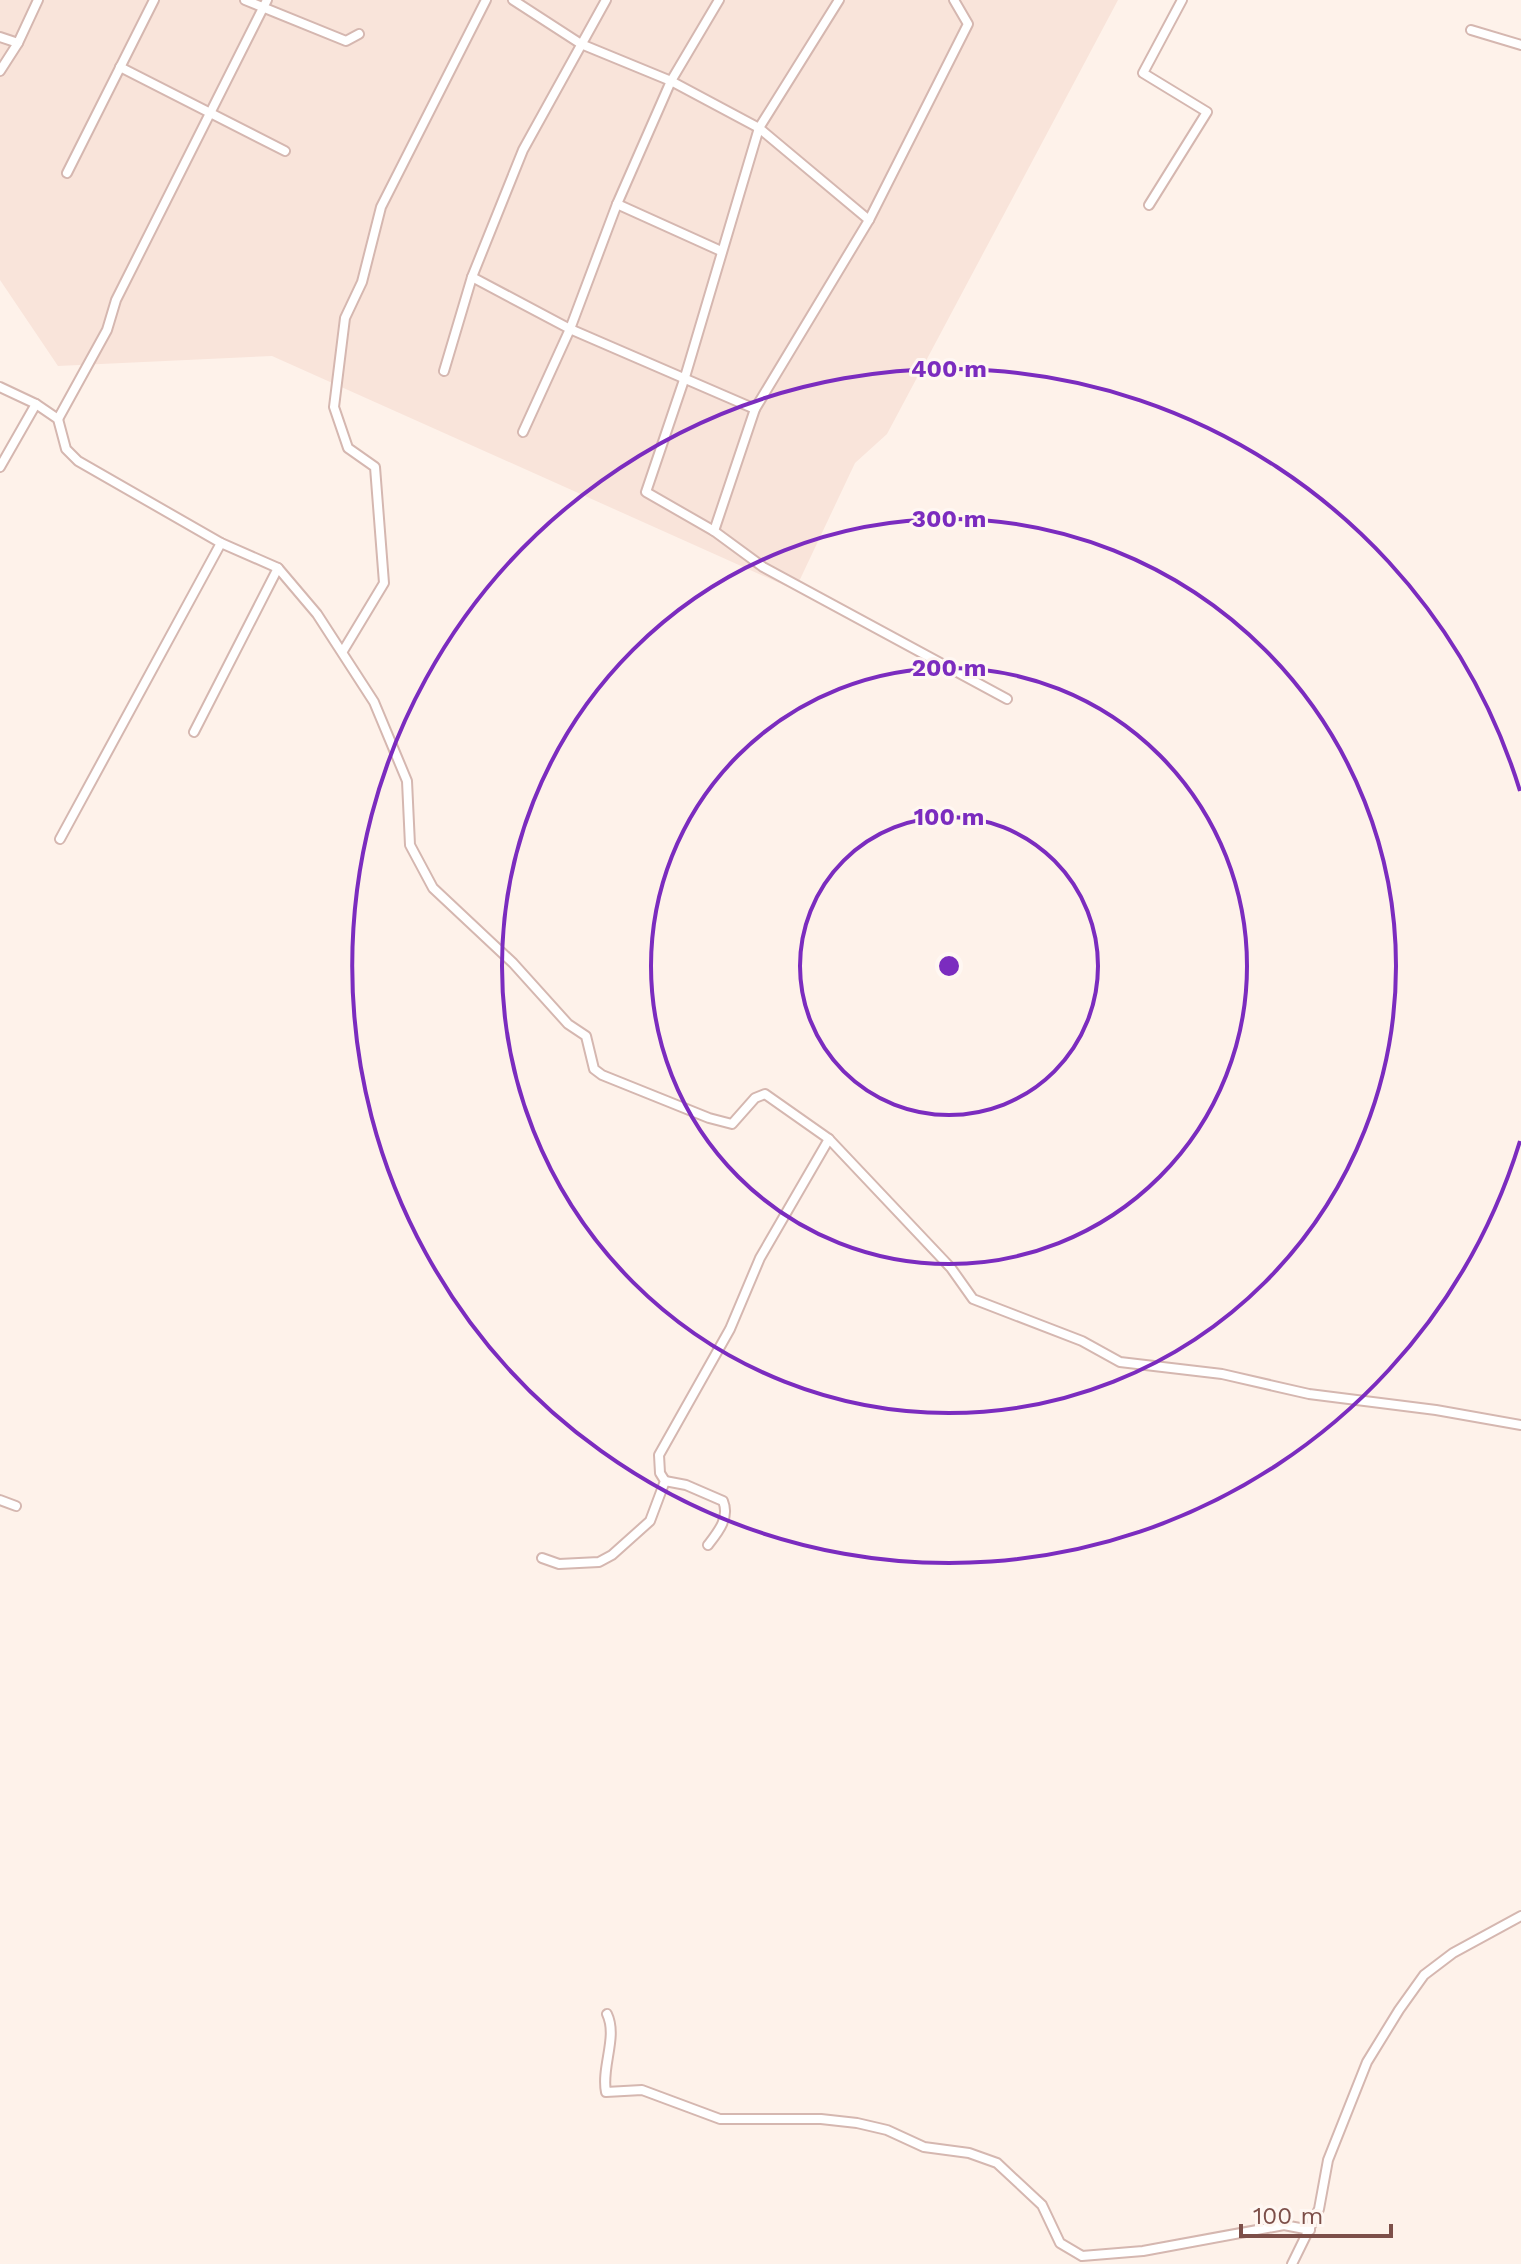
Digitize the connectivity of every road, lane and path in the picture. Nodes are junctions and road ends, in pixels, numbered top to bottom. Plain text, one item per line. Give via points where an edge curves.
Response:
1 (38, 0) edge
2 (154, 0) edge
3 (245, 0) edge
4 (486, 0) edge
5 (513, 0) edge
6 (606, 0) edge
7 (719, 0) edge
8 (839, 0) edge
9 (954, 0) edge
10 (1182, 0) edge
11 (265, 4) edge
12 (1471, 30) dead end
13 (359, 34) dead end
14 (0, 37) edge
15 (18, 43) junction
16 (581, 44) junction
17 (1521, 45) edge
18 (120, 67) junction
19 (0, 71) edge
20 (671, 81) junction
21 (210, 114) junction
22 (759, 128) junction
23 (285, 151) dead end
24 (67, 173) dead end
25 (617, 204) junction
26 (1149, 205) dead end
27 (869, 220) junction
28 (721, 251) junction
29 (472, 277) junction
30 (570, 329) junction
31 (444, 371) dead end
32 (685, 377) junction
33 (0, 387) edge
34 (36, 404) junction
35 (755, 409) junction
36 (58, 419) junction
37 (523, 432) dead end
38 (0, 467) edge
39 (714, 531) junction
40 (221, 543) junction
41 (278, 568) junction
42 (343, 651) junction
43 (1007, 699) dead end
44 (194, 732) dead end
45 (60, 839) dead end
46 (829, 1139) junction
47 (1521, 1425) edge
48 (665, 1481) junction
49 (0, 1500) edge
50 (16, 1506) dead end
51 (708, 1545) dead end
52 (542, 1558) dead end
53 (1521, 1916) edge
54 (607, 2014) dead end
55 (1310, 2230) junction
56 (1292, 2264) edge

1 - 15 street
2 - 18 street
3 - 11 street
4 - 42 street via 381,207 362,282 345,318 334,407 348,448 375,467 384,583
5 - 16 street
6 - 16 street
7 - 20 street
8 - 22 street
9 - 27 street via 968,24
10 - 26 street via 1143,73 1207,112
11 - 13 street via 346,41
11 - 21 street
12 - 17 street
14 - 15 street
15 - 19 street
16 - 20 street
16 - 29 street via 523,150
18 - 21 street
18 - 24 street
20 - 22 street
20 - 25 street
21 - 23 street
21 - 36 street via 116,300 107,330
22 - 27 street
22 - 28 street
25 - 28 street
25 - 30 street
27 - 35 street
28 - 32 street
29 - 30 street
29 - 31 street
30 - 32 street
30 - 37 street
32 - 35 street
32 - 39 street via 646,492
33 - 34 street
34 - 36 street
34 - 38 street
35 - 39 street
36 - 40 street via 66,449 78,461
39 - 43 street via 763,567
40 - 41 street
40 - 45 street
41 - 42 street
41 - 44 street
42 - 46 street via 374,702 407,781 410,845 433,888 586,1036 594,1069 732,1124 765,1094
46 - 47 street via 951,1268 973,1299 1082,1341 1120,1362
46 - 48 street via 760,1258 730,1329 659,1455
48 - 51 street via 723,1501 724,1521
48 - 52 street via 650,1521 612,1555 599,1562 559,1564
49 - 50 street
53 - 55 street via 1424,1975 1399,2010 1367,2062 1328,2160
54 - 55 street via 612,2025 603,2078 606,2092 642,2090 720,2119 857,2123 924,2147 969,2153 997,2163 1042,2205 1060,2243 1082,2256 1143,2251 1284,2225
55 - 56 street

